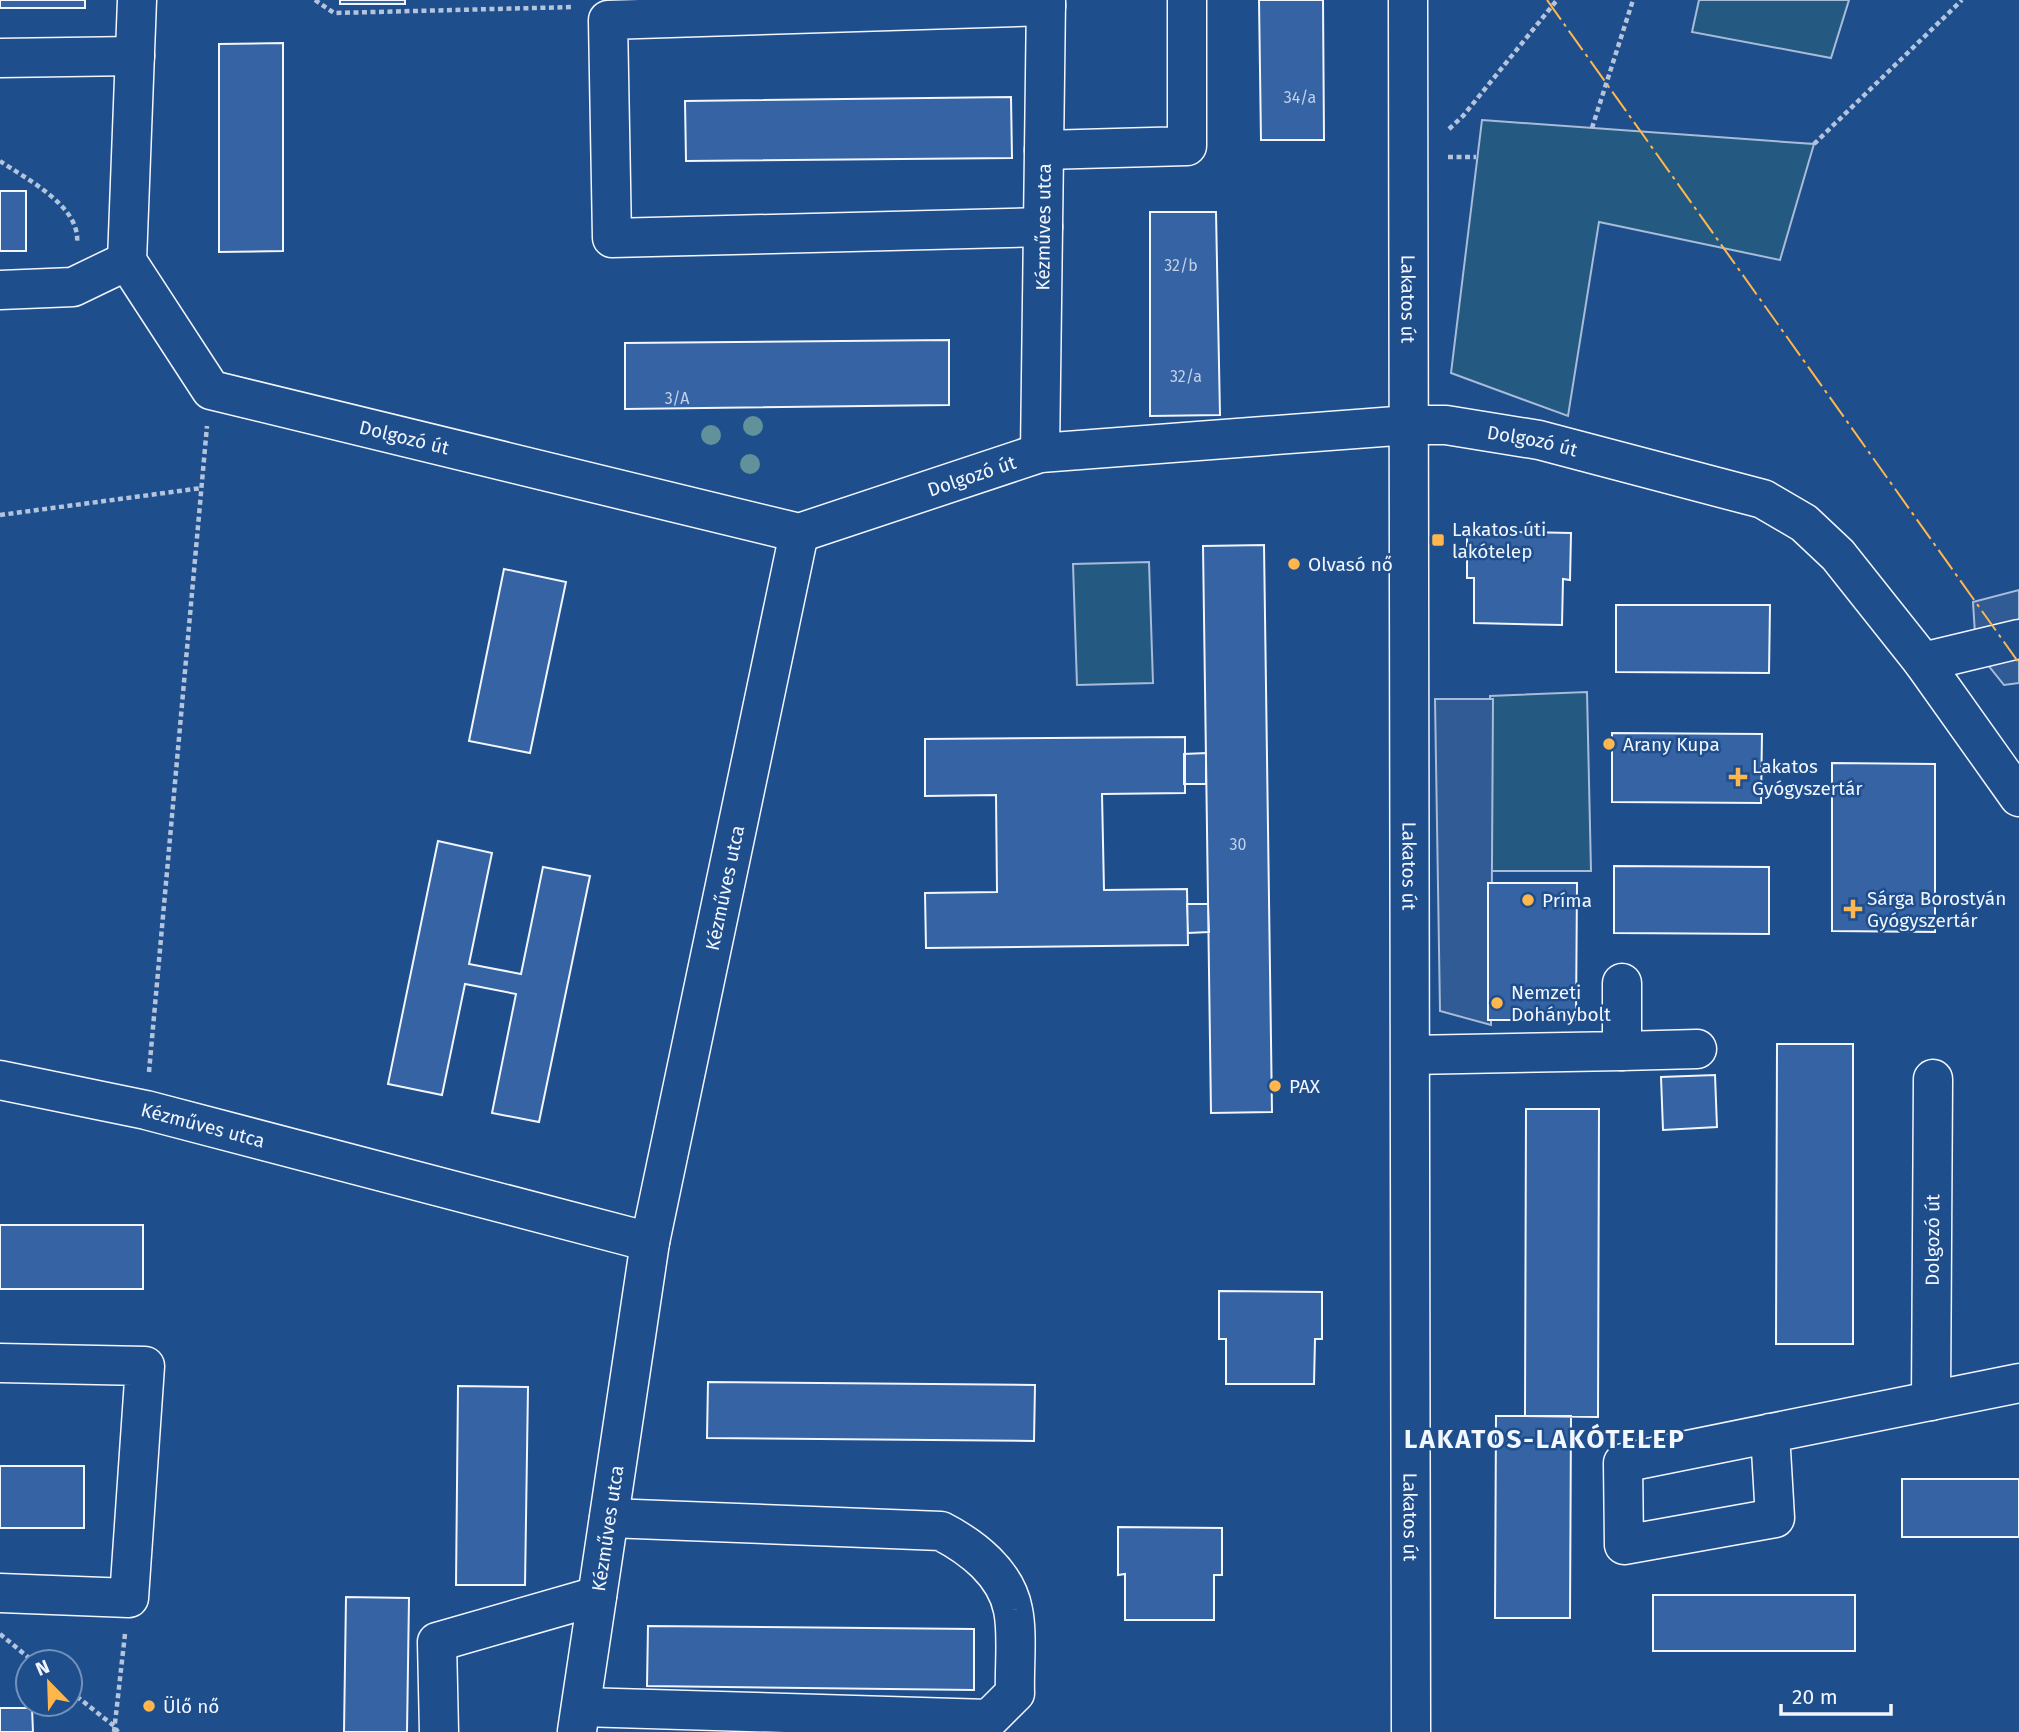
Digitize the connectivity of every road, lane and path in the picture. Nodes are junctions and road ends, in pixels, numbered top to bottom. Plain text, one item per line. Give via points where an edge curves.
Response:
1 (137, 0) edge
2 (315, 0) edge
3 (1187, 0) edge
4 (1408, 0) edge
5 (1557, 0) edge
6 (1633, 0) edge
7 (1962, 0) edge
8 (1046, 3) edge
9 (608, 20) junction
10 (135, 56) junction
11 (0, 58) edge
12 (1592, 128) dead end
13 (1449, 129) dead end
14 (1814, 144) dead end
15 (1044, 150) junction
16 (1448, 157) dead end
17 (1476, 157) dead end
18 (0, 162) edge
19 (1043, 227) junction
20 (127, 261) junction
21 (74, 287) junction
22 (0, 290) edge
23 (211, 390) junction
24 (1409, 425) junction
25 (1040, 453) junction
26 (202, 488) junction
27 (0, 515) edge
28 (799, 533) junction
29 (2019, 639) edge
30 (1923, 662) junction
31 (2019, 797) edge
32 (1622, 983) dead end
33 (1697, 1049) dead end
34 (1622, 1051) junction
35 (1411, 1055) junction
36 (1933, 1079) dead end
37 (0, 1080) edge
38 (146, 1110) junction
39 (650, 1242) junction
40 (0, 1363) edge
41 (2019, 1382) edge
42 (1931, 1401) junction
43 (1770, 1433) junction
44 (609, 1518) junction
45 (0, 1593) edge
46 (597, 1596) junction
47 (129, 1598) junction
48 (0, 1634) edge
49 (17, 1648) edge
50 (84, 1703) edge
51 (579, 1720) edge
52 (989, 1725) edge
53 (115, 1730) edge
54 (439, 1732) edge
55 (1411, 1732) edge

1 - 10 street
2 - 9 path via 334,13 593,6
3 - 15 street via 1187,146
4 - 24 street, Lakatos út
5 - 13 path
6 - 12 path
7 - 14 path
8 - 9 street
8 - 15 street, Kézműves utca
9 - 19 street via 612,238
10 - 11 street
10 - 20 street
15 - 19 street, Kézműves utca
16 - 17 path
18 - 21 path via 60,202 66,212 78,234
19 - 25 street, Kézműves utca
20 - 21 street
20 - 23 street
21 - 22 street
23 - 26 path
23 - 28 street, Dolgozó út
24 - 25 street, Dolgozó út
24 - 30 street, Dolgozó út via 1446,425 1539,440 1763,499 1804,523 1838,555
24 - 35 street, Lakatos út
25 - 28 street, Dolgozó út
26 - 27 path
26 - 38 path
28 - 39 street, Kézműves utca
29 - 30 street
30 - 31 street, Dolgozó út
32 - 34 street
33 - 34 street
34 - 35 street
35 - 55 street, Lakatos út
36 - 42 street, Dolgozó út
37 - 38 street, Kézműves utca
38 - 39 street, Kézműves utca
39 - 44 street, Kézműves utca
40 - 47 street via 145,1366
41 - 42 street
42 - 43 street
43 - 43 street via 1623,1464 1624,1545 1775,1518
44 - 46 street, Kézműves utca
44 - 52 street via 941,1531 989,1565 1006,1589 1013,1611 1015,1693
45 - 47 street
46 - 51 street, Kézműves utca
46 - 54 street via 437,1642
47 - 53 path
48 - 49 path
50 - 53 path
51 - 52 street

